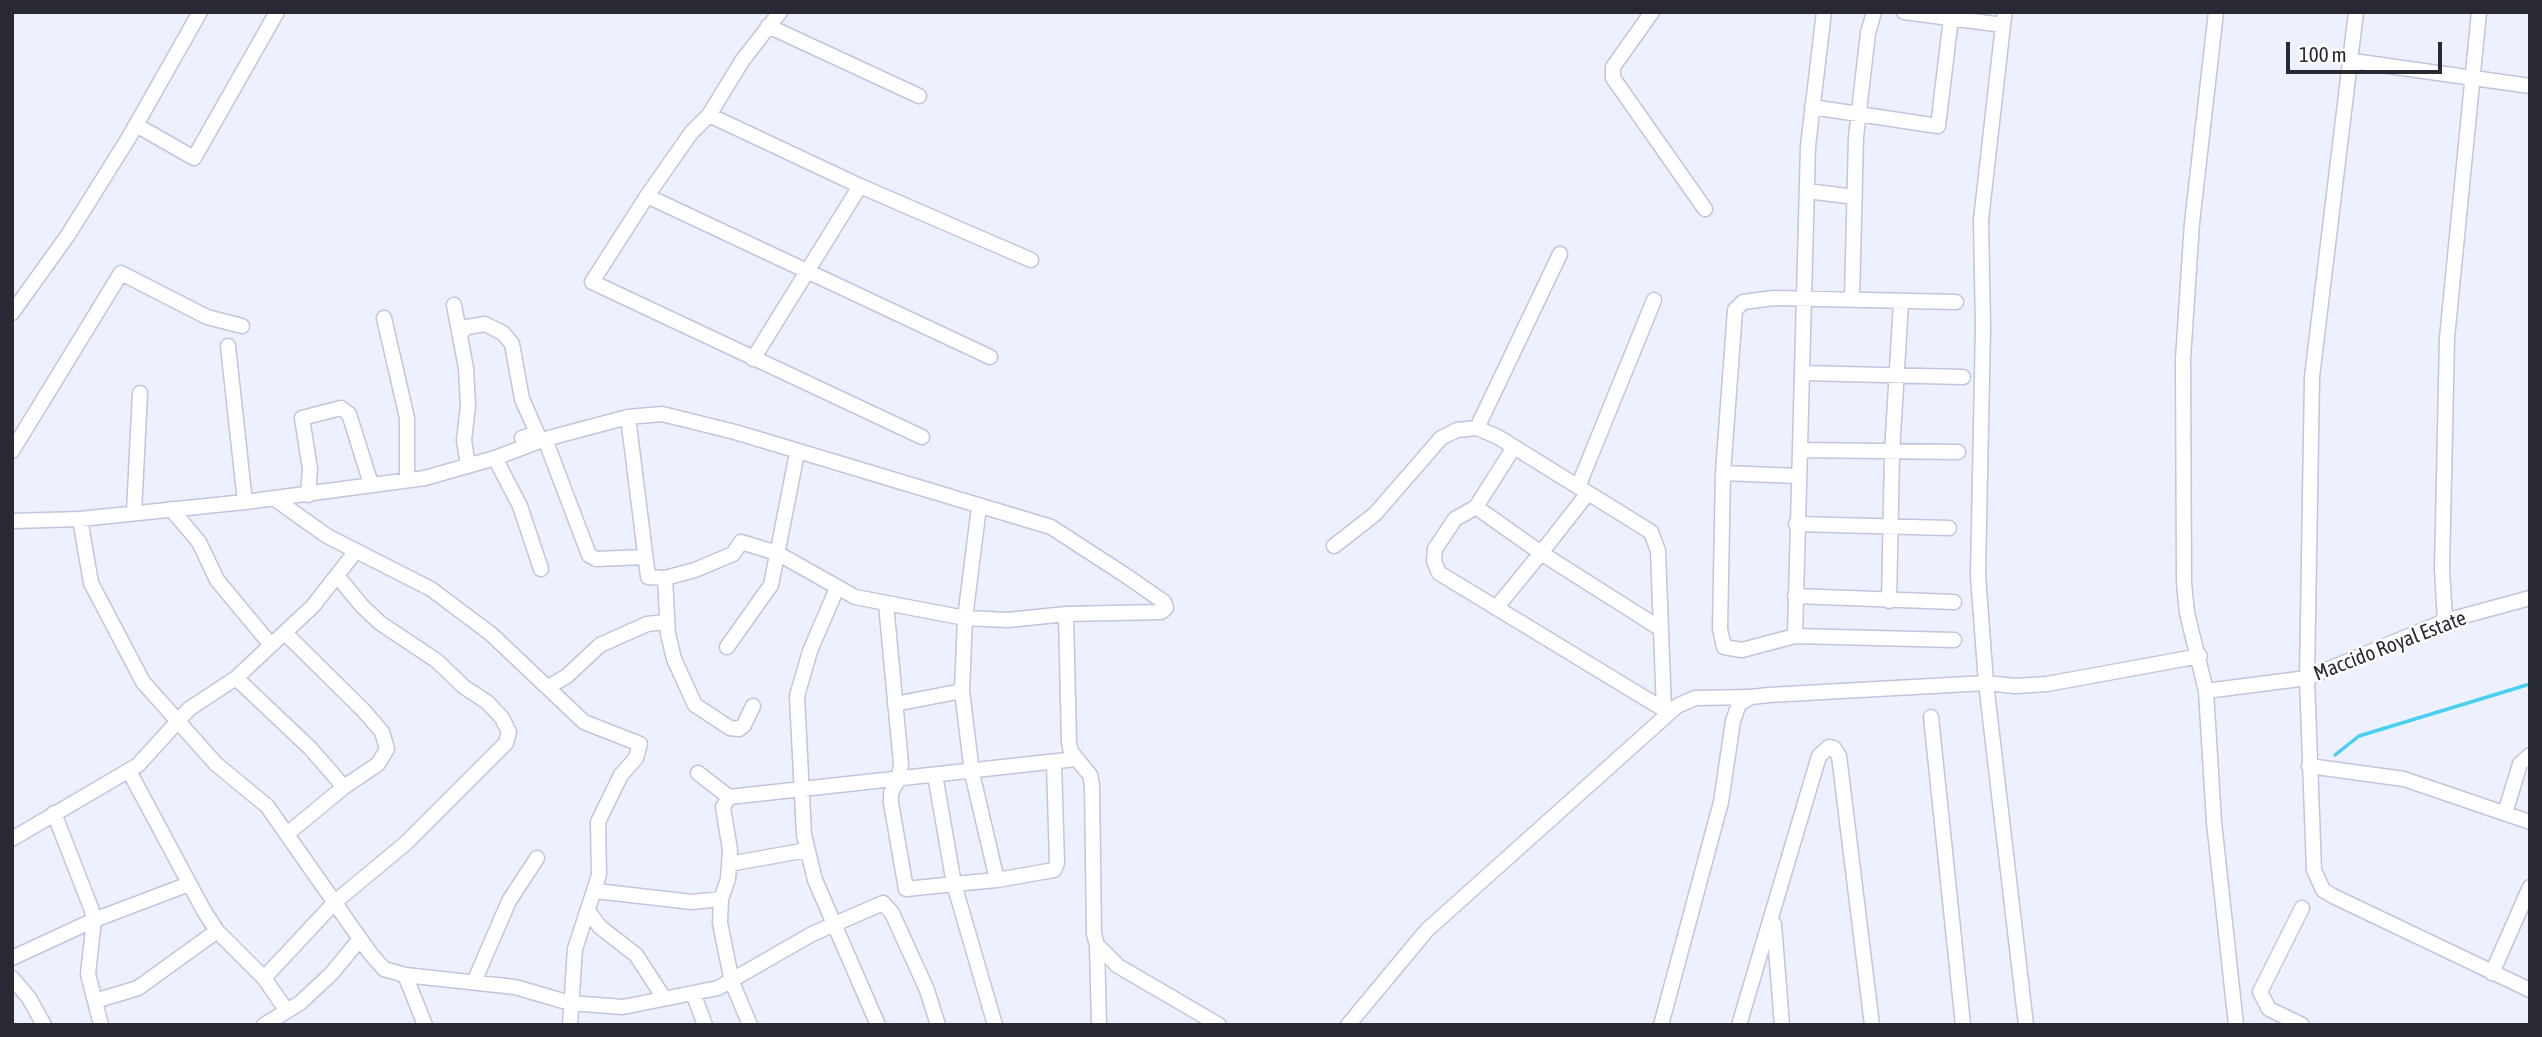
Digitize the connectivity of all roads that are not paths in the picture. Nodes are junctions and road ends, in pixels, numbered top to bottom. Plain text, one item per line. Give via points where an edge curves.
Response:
1 (200, 12) edge
2 (277, 12) edge
3 (779, 12) edge
4 (1652, 12) edge
5 (1824, 12) edge
6 (1874, 12) edge
7 (1904, 12) edge
8 (2216, 12) edge
9 (2356, 12) edge
10 (2479, 12) edge
11 (1951, 18) junction
12 (2004, 19) edge
13 (768, 26) junction
14 (2351, 65) junction
15 (2473, 78) junction
16 (2530, 86) edge
17 (919, 96) dead end
18 (1812, 107) junction
19 (709, 115) junction
20 (1858, 115) junction
21 (136, 125) junction
22 (860, 186) junction
23 (1807, 191) junction
24 (647, 196) junction
25 (1854, 197) junction
26 (1705, 209) dead end
27 (1560, 254) dead end
28 (1031, 260) dead end
29 (808, 270) junction
30 (1804, 298) junction
31 (1852, 299) junction
32 (1654, 300) dead end
33 (1901, 302) junction
34 (1956, 302) dead end
35 (454, 305) dead end
36 (12, 313) edge
37 (384, 318) dead end
38 (242, 326) dead end
39 (461, 332) junction
40 (229, 346) dead end
41 (990, 357) dead end
42 (753, 359) junction
43 (1802, 373) junction
44 (1895, 377) junction
45 (1963, 377) dead end
46 (140, 393) dead end
47 (628, 417) junction
48 (1477, 428) junction
49 (922, 437) dead end
50 (545, 439) junction
51 (1514, 447) junction
52 (1800, 450) junction
53 (12, 451) edge
54 (511, 451) junction
55 (1958, 452) dead end
56 (797, 453) junction
57 (1892, 453) junction
58 (495, 458) junction
59 (468, 466) junction
60 (1723, 473) junction
61 (1798, 476) junction
62 (407, 480) junction
63 (371, 484) junction
64 (1583, 490) junction
65 (308, 495) junction
66 (275, 499) junction
67 (245, 502) junction
68 (979, 507) junction
69 (1476, 507) junction
70 (171, 509) junction
71 (134, 512) junction
72 (80, 519) junction
73 (12, 521) edge
74 (1796, 524) junction
75 (1890, 527) junction
76 (1949, 528) dead end
77 (1334, 546) dead end
78 (356, 551) junction
79 (777, 553) junction
80 (1541, 553) junction
81 (644, 557) junction
82 (541, 569) dead end
83 (338, 577) junction
84 (665, 579) junction
85 (837, 588) junction
86 (1795, 596) junction
87 (2530, 597) edge
88 (1889, 601) junction
89 (1954, 602) dead end
90 (886, 604) junction
91 (1496, 608) junction
92 (1066, 614) junction
93 (965, 618) junction
94 (2445, 621) junction
95 (665, 622) junction
96 (1661, 629) junction
97 (285, 632) junction
98 (1795, 636) junction
99 (1954, 640) dead end
100 (271, 645) junction
101 (727, 647) dead end
102 (2200, 656) junction
103 (236, 678) junction
104 (2306, 678) junction
105 (1986, 683) junction
106 (548, 687) junction
107 (962, 691) junction
108 (2206, 691) junction
109 (1751, 697) junction
110 (895, 704) junction
111 (753, 706) dead end
112 (1667, 711) junction
113 (1931, 717) dead end
114 (177, 720) junction
115 (2530, 755) edge
116 (1076, 759) junction
117 (1054, 762) junction
118 (2309, 766) junction
119 (129, 771) junction
120 (698, 773) dead end
121 (972, 773) junction
122 (935, 775) junction
123 (899, 778) junction
124 (344, 787) junction
125 (800, 790) junction
126 (729, 797) junction
127 (54, 813) junction
128 (2505, 813) junction
129 (2530, 822) edge
130 (287, 834) junction
131 (12, 839) edge
132 (807, 850) junction
133 (537, 858) dead end
134 (729, 864) junction
135 (997, 880) junction
136 (189, 884) junction
137 (954, 884) junction
138 (2530, 887) edge
139 (596, 891) junction
140 (721, 899) junction
141 (335, 902) junction
142 (2302, 908) dead end
143 (588, 911) junction
144 (1773, 916) junction
145 (94, 920) junction
146 (833, 924) junction
147 (217, 931) junction
148 (360, 939) junction
149 (1097, 945) junction
150 (12, 958) edge
151 (2492, 973) junction
152 (405, 975) junction
153 (12, 978) edge
154 (264, 978) junction
155 (474, 982) junction
156 (732, 982) junction
157 (2530, 990) edge
158 (693, 993) junction
159 (664, 998) junction
160 (95, 1001) junction
161 (570, 1003) junction
162 (287, 1012) junction
163 (44, 1025) edge
164 (101, 1025) edge
165 (264, 1025) edge
166 (425, 1025) edge
167 (570, 1025) edge
168 (705, 1025) edge
169 (750, 1025) edge
170 (878, 1025) edge
171 (938, 1025) edge
172 (995, 1025) edge
173 (1099, 1025) edge
174 (1219, 1025) edge
175 (1348, 1025) edge
176 (1661, 1025) edge
177 (1739, 1025) edge
178 (1782, 1025) edge
179 (1872, 1025) edge
180 (1963, 1025) edge
181 (2026, 1025) edge
182 (2236, 1025) edge
183 (2302, 1025) edge

1 - 21 street
2 - 21 street via 194,158
3 - 13 street
4 - 26 street via 1614,67 1613,78
5 - 18 street
6 - 20 street
7 - 11 street
8 - 102 street via 2192,223 2183,359 2184,583
9 - 14 street
10 - 15 street
11 - 12 street
11 - 20 street via 1938,126
12 - 105 street via 1981,220 1978,562
13 - 17 street
13 - 19 street
14 - 15 street via 2360,62
14 - 104 street via 2312,377
15 - 16 street
15 - 94 street via 2447,338
18 - 20 street
18 - 23 street
19 - 22 street
19 - 24 street
20 - 25 street
21 - 36 street via 68,235
22 - 28 street
22 - 29 street
23 - 25 street
23 - 30 street
24 - 29 street
24 - 42 street via 592,282
25 - 31 street
27 - 48 street
29 - 41 street
29 - 42 street
30 - 31 street
30 - 43 street
30 - 60 street via 1749,301 1735,310
31 - 33 street
32 - 64 street
33 - 34 street
33 - 44 street
35 - 39 street
37 - 62 street via 407,418
38 - 53 street via 207,317 121,273
39 - 54 street via 485,324 512,344 522,399 537,433 518,440
39 - 59 street via 467,375 464,440
40 - 67 street
42 - 49 street
43 - 44 street
43 - 52 street
44 - 45 street
44 - 57 street
46 - 71 street
47 - 50 street
47 - 56 street via 662,414
47 - 81 street
48 - 51 street
48 - 77 street via 1441,438 1375,514
50 - 54 street
50 - 81 street via 589,555 596,559
51 - 64 street
51 - 69 street
52 - 57 street
52 - 61 street
54 - 58 street
55 - 57 street
56 - 68 street
56 - 79 street
57 - 75 street
58 - 59 street
58 - 82 street via 520,506
59 - 62 street
60 - 61 street
60 - 98 street via 1720,629 1724,647 1742,650
61 - 74 street
62 - 63 street
63 - 65 street
63 - 65 street via 349,414 341,408 302,418 310,469
64 - 80 street
64 - 96 street via 1651,532 1655,539
65 - 66 street
66 - 67 street
66 - 78 street
67 - 70 street
68 - 92 street via 1051,527 1164,602 1166,608 1161,612
68 - 93 street
69 - 80 street
69 - 91 street via 1455,519 1435,550 1434,561 1439,573
70 - 71 street
70 - 100 street via 199,542 218,580
71 - 72 street
72 - 73 street
72 - 114 street via 86,568 102,607 144,682
74 - 75 street
74 - 86 street
75 - 76 street
75 - 88 street
78 - 83 street
78 - 106 street via 431,589 491,634
79 - 84 street via 741,542 733,554
79 - 85 street
79 - 101 street via 771,585
80 - 91 street
80 - 96 street
81 - 84 street via 648,577
83 - 97 street
83 - 141 street via 380,622 487,702 509,732 506,743 407,843
84 - 95 street
85 - 90 street
85 - 125 street via 797,696
86 - 88 street
86 - 98 street
87 - 94 street, Maccido Royal Estate
88 - 89 street
90 - 93 street
90 - 110 street
91 - 112 street
92 - 93 street via 1008,620
92 - 116 street via 1069,743
93 - 107 street
94 - 104 street, Maccido Royal Estate
95 - 106 street via 647,624 600,645
95 - 111 street via 674,659 695,705 738,729
96 - 112 street
97 - 100 street
97 - 124 street via 364,711 386,740 387,750 378,764
98 - 99 street
100 - 103 street
102 - 105 street via 2047,684
102 - 108 street
103 - 114 street
103 - 124 street
104 - 108 street, Maccido Royal Estate
104 - 118 street
105 - 109 street
105 - 181 street
106 - 139 street via 584,722 641,747 598,822
107 - 110 street
107 - 121 street
108 - 182 street via 2214,822
109 - 112 street via 1695,698
109 - 176 street via 1739,704 1733,721 1721,802
110 - 123 street
112 - 175 street via 1427,930
113 - 180 street
114 - 119 street via 160,745
114 - 130 street via 216,764 267,806
115 - 128 street via 2520,764
116 - 117 street
116 - 149 street via 1085,766 1092,785
117 - 121 street
117 - 135 street via 1054,870
118 - 128 street via 2404,779
118 - 151 street via 2311,848 2323,890
119 - 127 street
119 - 136 street
120 - 126 street
121 - 122 street
121 - 135 street
122 - 123 street
122 - 137 street
123 - 125 street
123 - 137 street via 891,803 906,889
124 - 130 street
125 - 126 street
125 - 132 street
126 - 134 street via 723,807
127 - 131 street
127 - 145 street
128 - 129 street
130 - 141 street
132 - 134 street
132 - 146 street
133 - 155 street via 509,901
134 - 140 street
135 - 137 street
136 - 145 street
136 - 147 street
137 - 172 street
138 - 151 street
139 - 140 street via 692,902
139 - 143 street
140 - 156 street via 723,949
141 - 148 street
141 - 154 street
142 - 183 street via 2260,992 2269,1009
143 - 159 street via 600,927 636,955
143 - 161 street via 575,949
144 - 177 street
144 - 178 street
144 - 179 street via 1819,756 1834,748 1839,756
145 - 150 street
145 - 160 street via 87,961
146 - 156 street
146 - 170 street
146 - 171 street via 875,904 888,906
147 - 154 street
147 - 160 street via 138,988
148 - 152 street via 384,969
148 - 162 street via 332,973
149 - 173 street
149 - 174 street via 1118,966
151 - 157 street
152 - 155 street
152 - 166 street
153 - 163 street
154 - 162 street
155 - 161 street via 515,987
156 - 158 street
156 - 169 street
158 - 159 street
158 - 168 street
159 - 161 street via 623,1007
160 - 164 street
161 - 167 street
162 - 165 street

